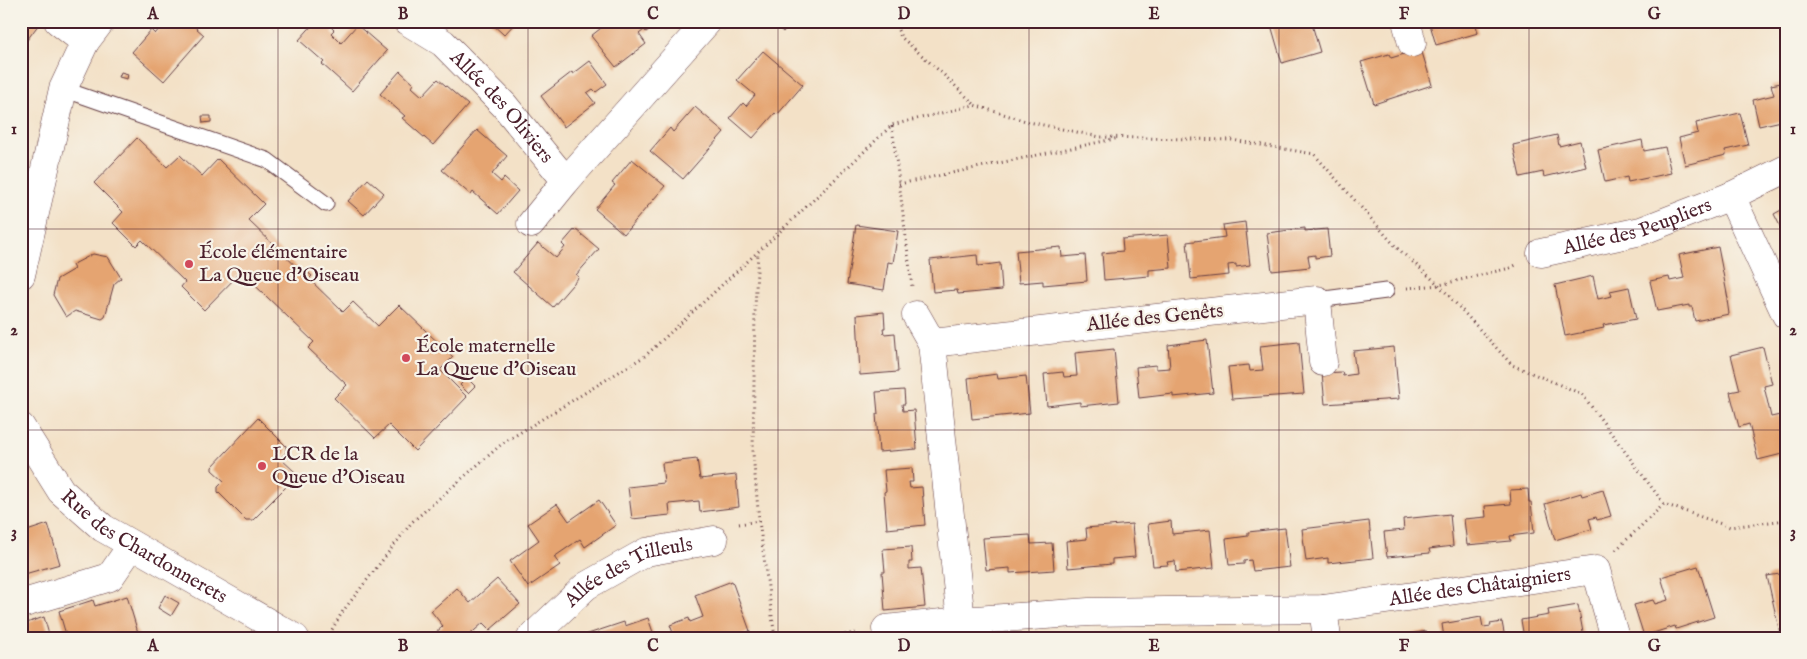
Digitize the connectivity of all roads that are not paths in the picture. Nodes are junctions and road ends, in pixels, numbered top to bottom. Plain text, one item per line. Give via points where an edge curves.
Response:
1 (58, 21) edge
2 (407, 21) edge
3 (708, 21) edge
4 (93, 32) edge
5 (63, 89) junction
6 (1786, 169) edge
7 (566, 181) junction
8 (1731, 196) junction
9 (326, 204) dead end
10 (531, 224) dead end
11 (1541, 252) road end
12 (21, 275) edge
13 (1386, 291) road end
14 (1317, 300) junction
15 (916, 314) road end
16 (1786, 315) edge
17 (932, 344) junction
18 (1323, 362) dead end
19 (21, 427) edge
20 (714, 540) road end
21 (132, 545) junction
22 (21, 604) edge
23 (1323, 609) junction
24 (961, 620) junction
25 (886, 629) road end
26 (291, 637) edge
27 (531, 638) edge
28 (1327, 638) edge
29 (1616, 638) edge

1 - 4 street
2 - 7 street, Allée des Oliviers via 443,43 504,105
3 - 7 street, Allée des Oliviers
4 - 5 street
5 - 9 lane via 267,160
5 - 12 street
6 - 8 street, Allée des Peupliers
7 - 10 street, Allée des Oliviers
8 - 11 street, Allée des Peupliers via 1642,231
8 - 16 street, Allée des Peupliers
13 - 14 lane
14 - 17 street, Allée des Genêts
14 - 18 street
15 - 17 street
17 - 24 street
19 - 21 street, Rue des Chardonnerets via 61,491 103,528
20 - 27 street, Allée des Tilleuls via 646,552 586,586
21 - 22 street via 110,577
21 - 26 street, Rue des Chardonnerets
23 - 24 street via 1089,612
23 - 28 street
23 - 29 street, Allée des Châtaigniers via 1596,570
24 - 25 street

